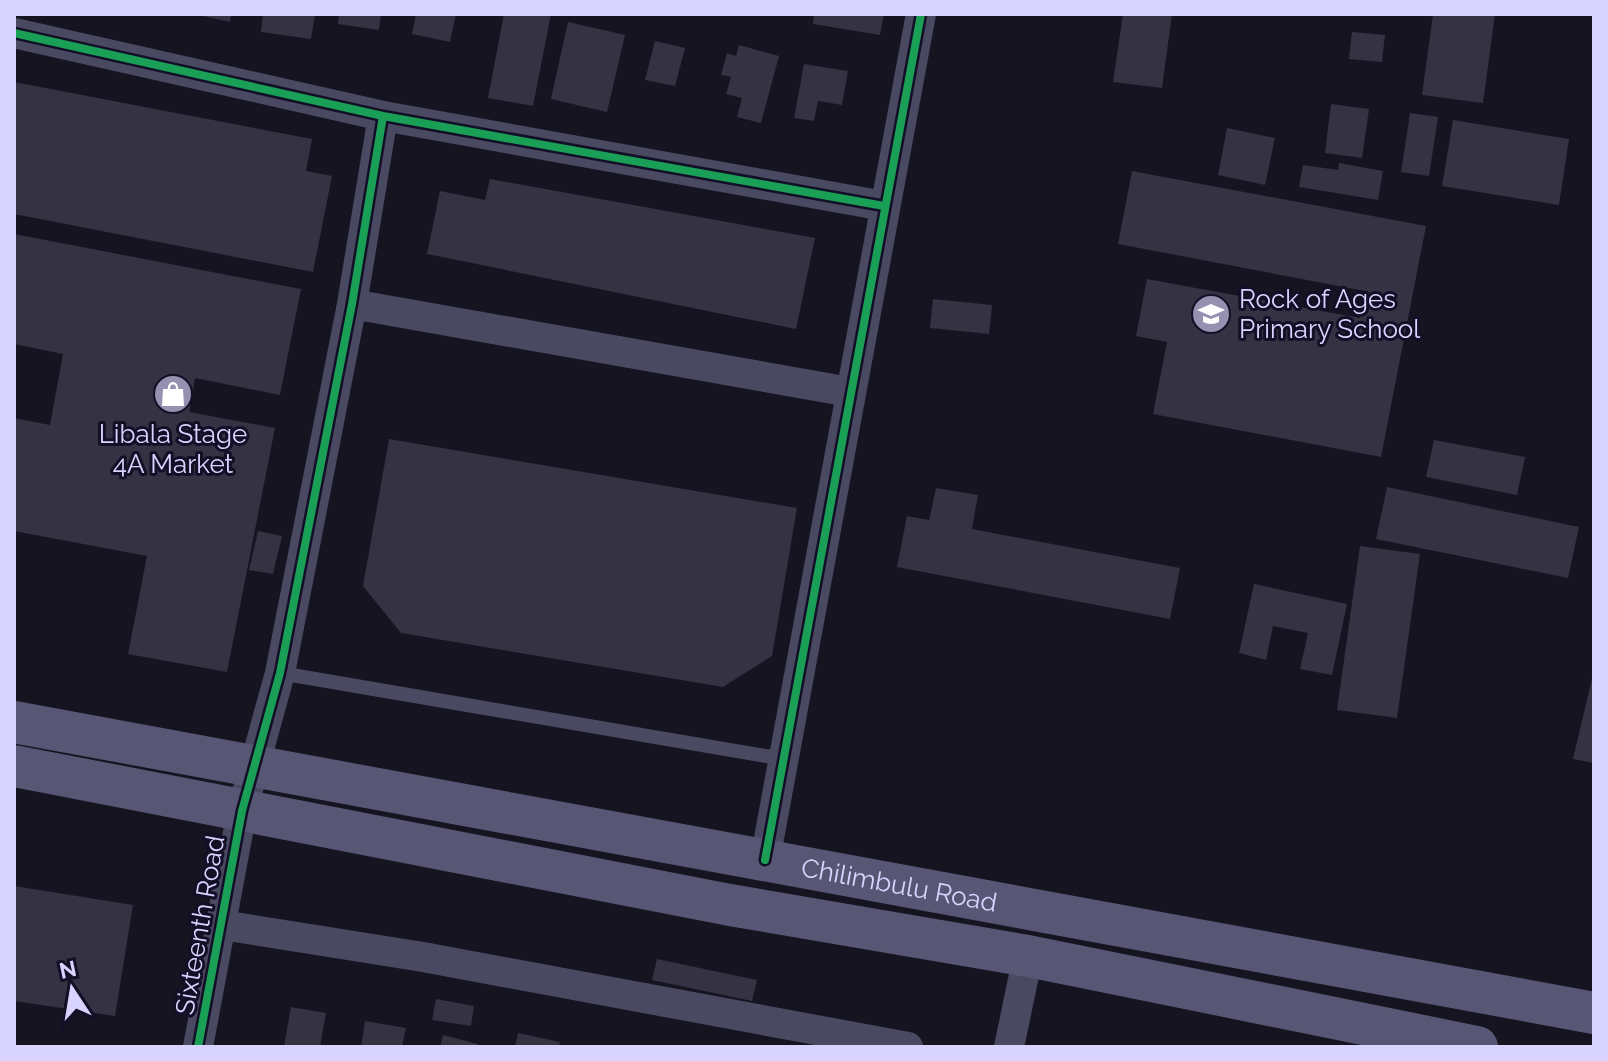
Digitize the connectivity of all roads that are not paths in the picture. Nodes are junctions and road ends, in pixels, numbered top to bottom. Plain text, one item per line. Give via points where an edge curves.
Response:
1 (921, 14) edge
2 (14, 33) edge
3 (383, 116) junction
4 (884, 206) junction
5 (352, 304) junction
6 (850, 392) junction
7 (280, 673) junction
8 (14, 722) edge
9 (783, 759) junction
10 (14, 766) edge
11 (252, 767) junction
12 (242, 811) junction
13 (765, 860) junction
14 (222, 925) junction
15 (1028, 956) junction
16 (1594, 1013) edge
17 (198, 1047) edge
18 (908, 1047) edge
19 (1009, 1047) edge
20 (1477, 1047) edge

1 - 4 street
2 - 3 street
3 - 4 street
3 - 5 street, Sixteenth Road
4 - 6 street
5 - 6 street
5 - 7 street, Sixteenth Road
6 - 9 street
7 - 9 lane
7 - 11 street, Sixteenth Road
8 - 11 main road, Chilimbulu Road
9 - 13 street
10 - 12 main road, Chilimbulu Road
11 - 12 street, Sixteenth Road
11 - 13 main road, Chilimbulu Road
12 - 14 street, Sixteenth Road
12 - 15 main road, Chilimbulu Road
13 - 16 main road, Chilimbulu Road
14 - 17 street, Sixteenth Road
14 - 18 street
15 - 19 street
15 - 20 main road, Chilimbulu Road

